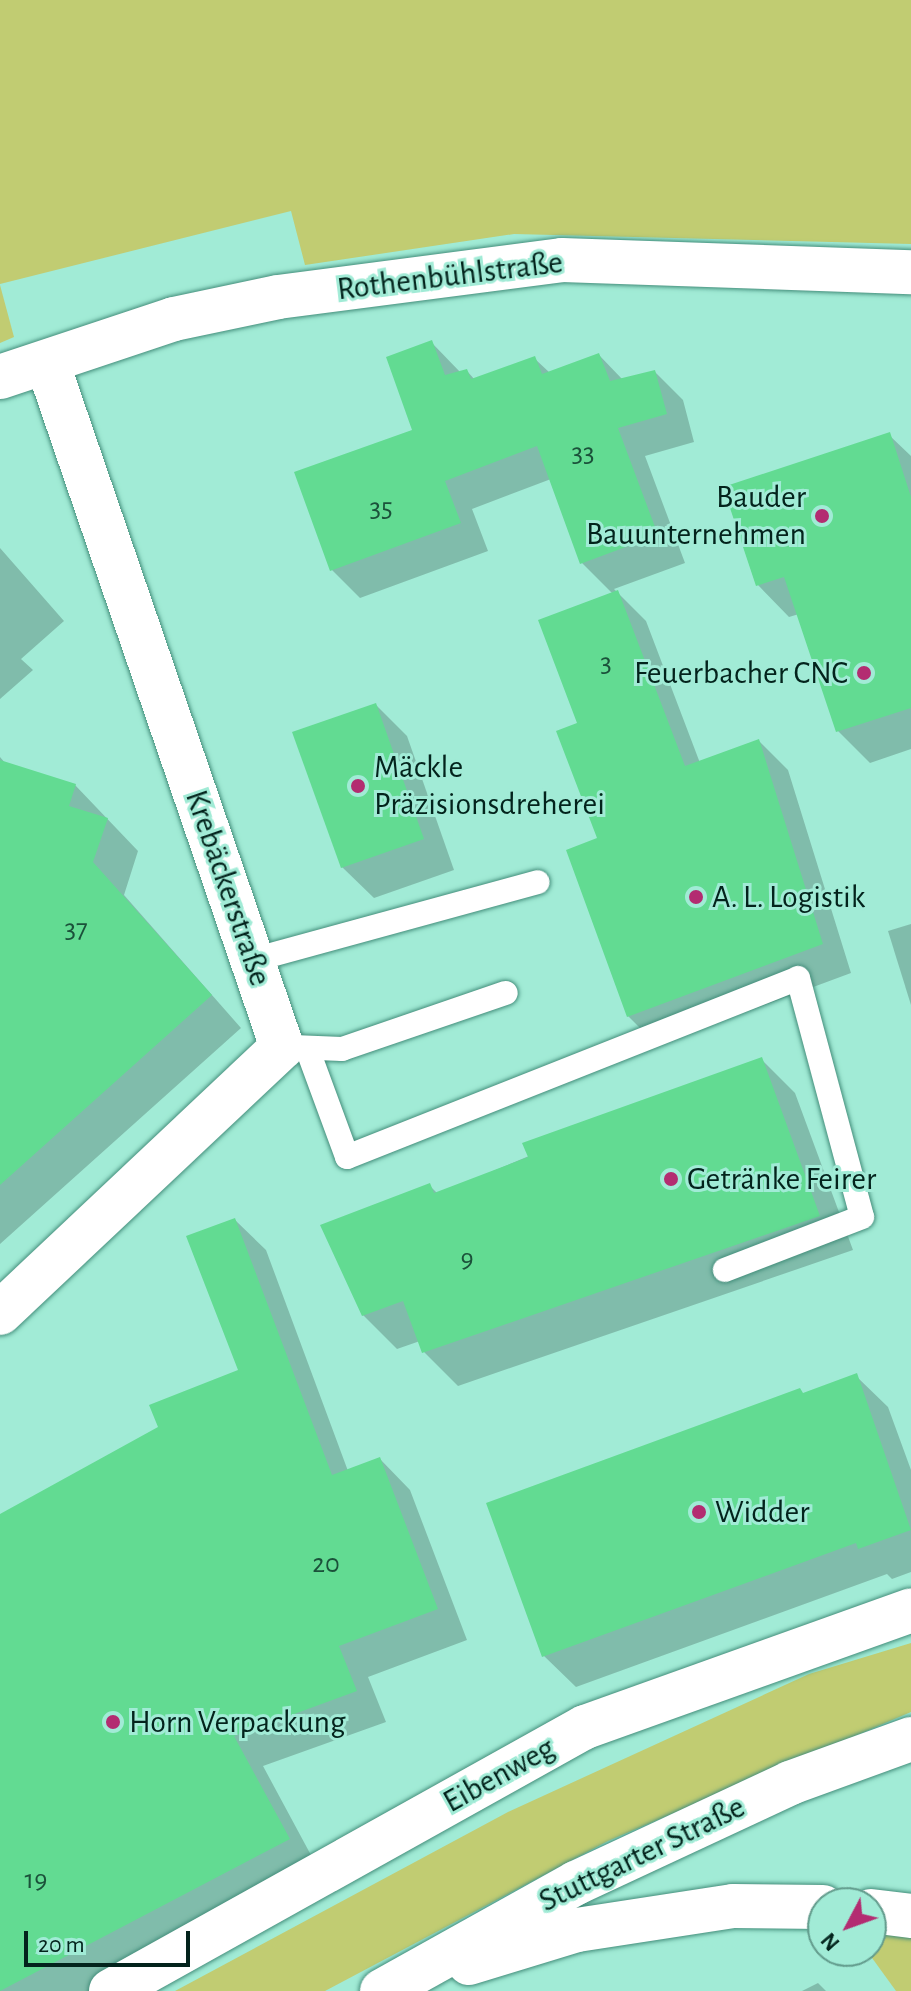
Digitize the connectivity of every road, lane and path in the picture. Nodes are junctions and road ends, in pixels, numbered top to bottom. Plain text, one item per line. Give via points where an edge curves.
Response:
1 (911, 272) edge
2 (47, 362) junction
3 (0, 377) edge
4 (538, 882) dead end
5 (253, 960) junction
6 (506, 993) dead end
7 (295, 1047) junction
8 (725, 1270) dead end
9 (0, 1313) edge
10 (911, 1610) edge
11 (911, 1739) edge
12 (807, 1907) edge
13 (887, 1913) edge
14 (911, 1916) edge
15 (384, 1990) edge
16 (111, 1991) edge

1 - 2 street, Rothenbühlstraße via 562,260 278,297 174,319
2 - 3 street, Rothenbühlstraße
2 - 5 street, Krebäckerstraße
4 - 5 lane
5 - 7 street, Krebäckerstraße
6 - 7 lane via 342,1049
7 - 8 lane via 347,1157 798,978 862,1217
7 - 9 street
10 - 16 street, Eibenweg via 585,1727
11 - 15 street, Stuttgarter Straße via 790,1783 590,1876
12 - 15 street via 733,1906 577,1930
13 - 14 street

